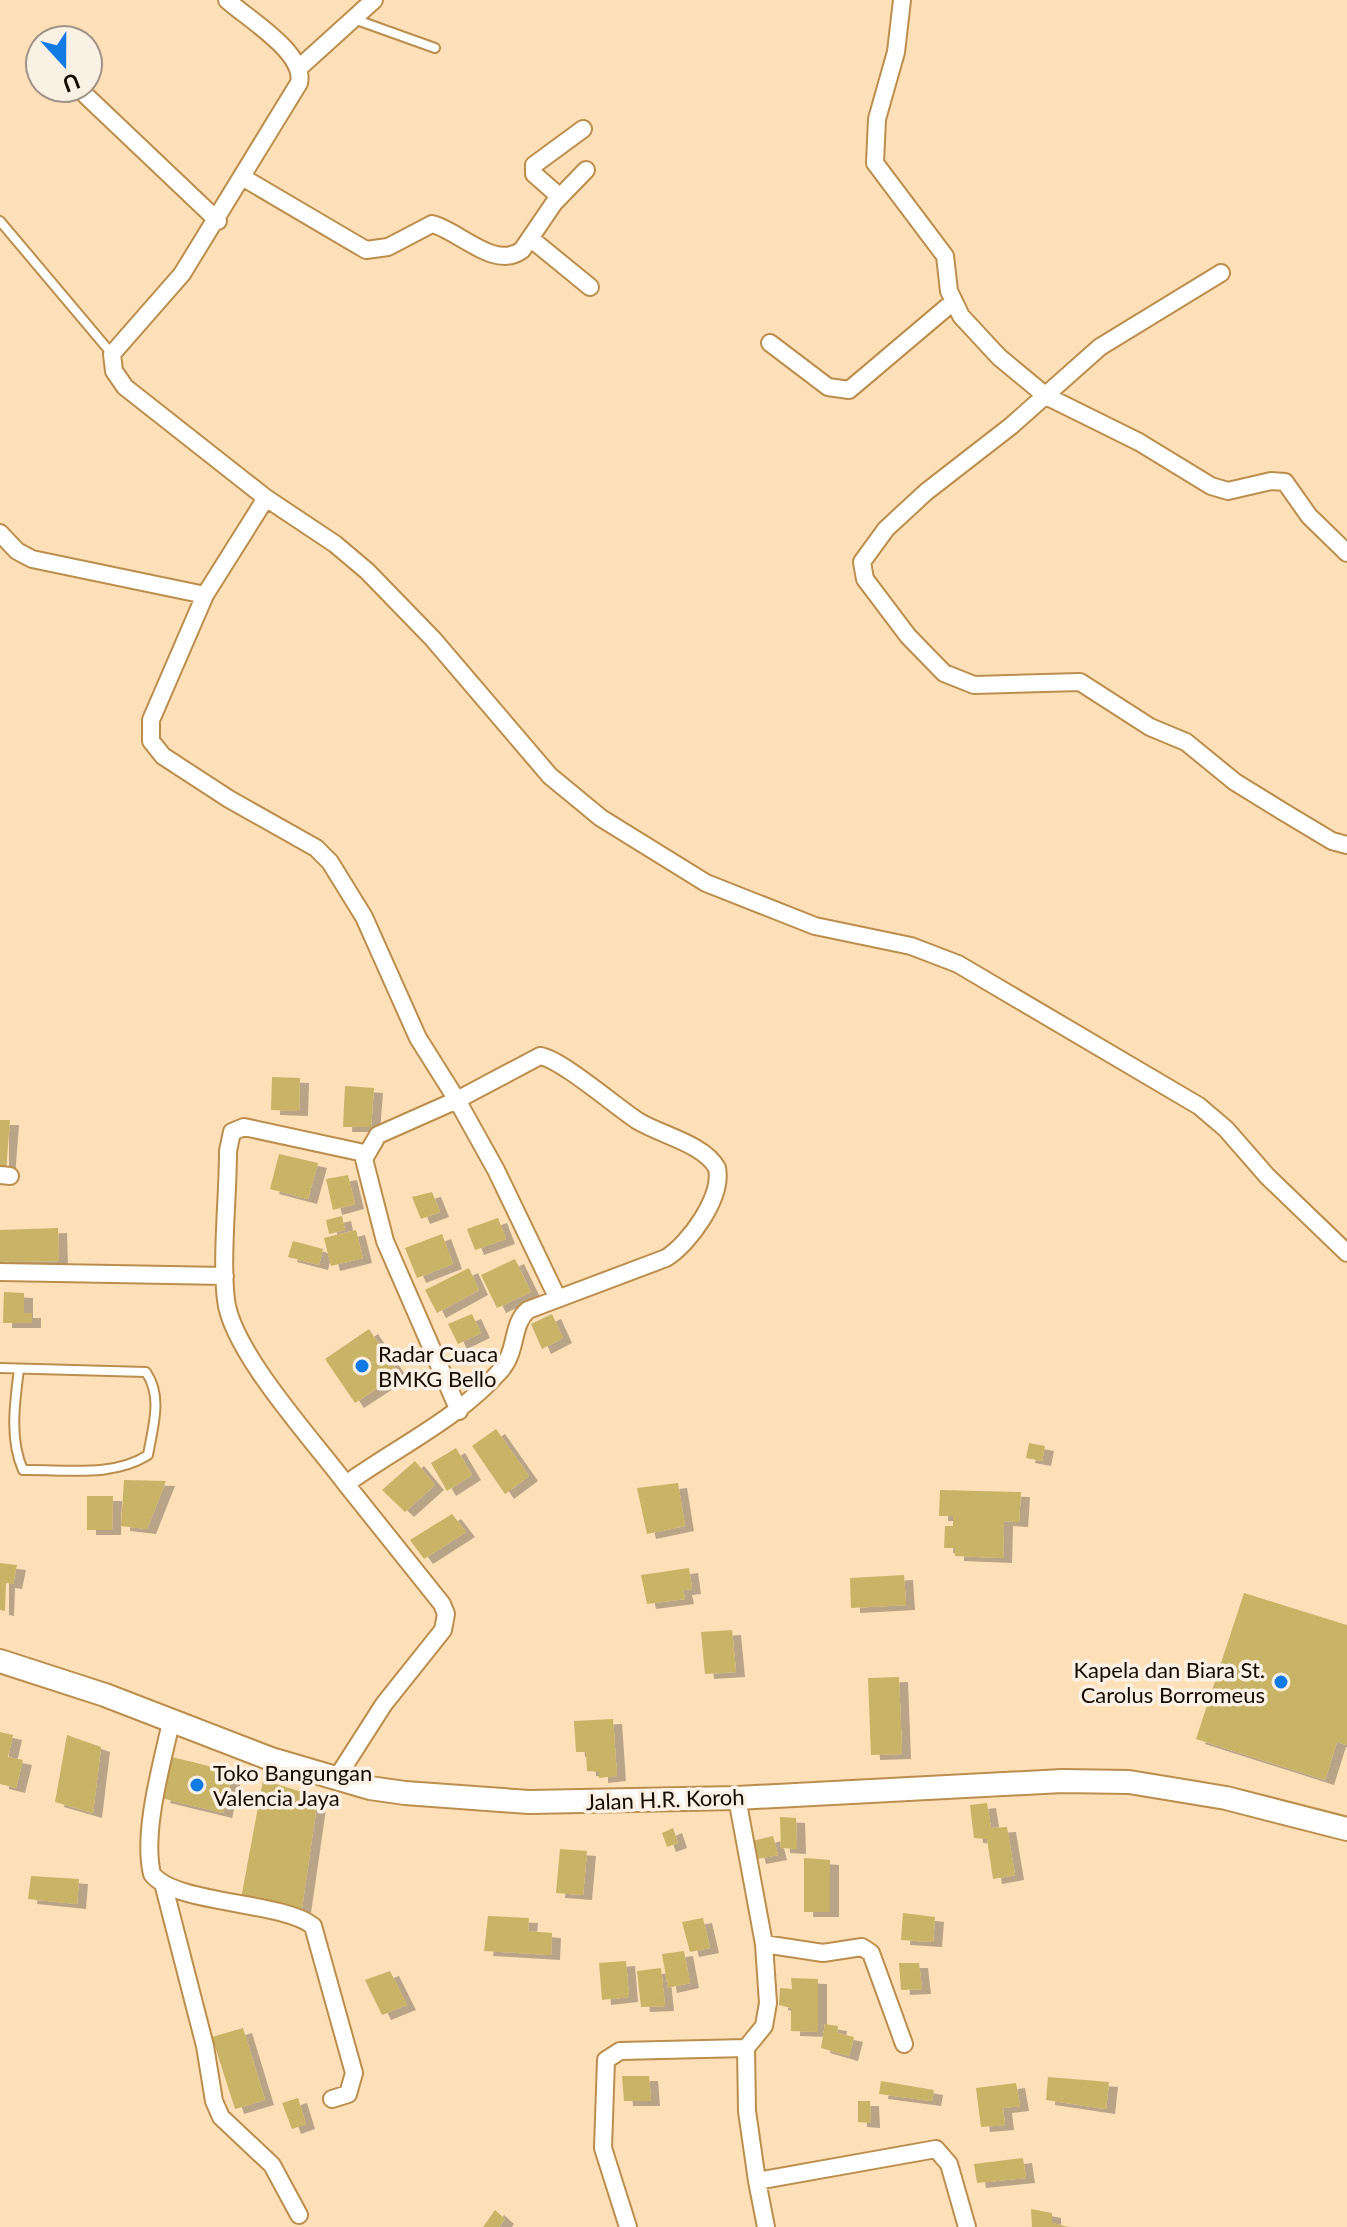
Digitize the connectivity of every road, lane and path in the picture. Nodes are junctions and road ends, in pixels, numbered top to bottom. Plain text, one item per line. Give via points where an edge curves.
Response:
1 (227, 0) edge
2 (374, 0) edge
3 (902, 0) edge
4 (353, 19) junction
5 (435, 48) dead end
6 (300, 67) junction
7 (95, 104) edge
8 (583, 129) dead end
9 (586, 170) dead end
10 (242, 177) junction
11 (560, 197) junction
12 (0, 221) edge
13 (218, 221) junction
14 (530, 238) junction
15 (1221, 273) dead end
16 (590, 287) dead end
17 (953, 302) junction
18 (770, 343) dead end
19 (112, 354) junction
20 (1046, 396) junction
21 (266, 498) junction
22 (0, 533) edge
23 (1347, 553) edge
24 (205, 595) junction
25 (1347, 845) edge
26 (457, 1100) junction
27 (364, 1153) junction
28 (1347, 1253) edge
29 (0, 1272) edge
30 (225, 1276) junction
31 (557, 1297) junction
32 (0, 1368) edge
33 (19, 1369) junction
34 (459, 1411) junction
35 (346, 1484) junction
36 (0, 1661) edge
37 (171, 1722) junction
38 (336, 1779) junction
39 (737, 1798) junction
40 (1347, 1829) edge
41 (163, 1883) junction
42 (764, 1944) junction
43 (904, 2044) dead end
44 (746, 2048) junction
45 (332, 2099) dead end
46 (757, 2181) junction
47 (299, 2215) dead end
48 (625, 2226) edge
49 (766, 2227) edge
50 (967, 2227) edge

1 - 6 street
2 - 4 street
3 - 17 street via 896,52 877,119 875,163 945,256
4 - 5 lane
4 - 6 street
6 - 10 street via 299,83
7 - 13 street
8 - 11 street via 534,165 534,174
9 - 11 street
10 - 13 street
10 - 14 street via 366,250 388,247 432,224 493,255 517,254
11 - 14 street
12 - 19 lane
13 - 19 street via 158,305
14 - 16 street
15 - 20 street via 1100,347
17 - 18 street via 849,390 828,387
17 - 20 street via 999,357
19 - 21 street via 112,365 125,387
20 - 23 street via 1219,490 1285,482 1309,516
20 - 25 street via 886,529 862,562 865,579 944,673 974,685 1080,682 1150,727 1186,742 1282,811
21 - 24 street
21 - 28 street via 335,544 378,581 522,746 601,818 706,883 815,926 871,935 941,956 1009,991 1199,1106
22 - 24 street via 32,559
24 - 26 street via 151,720 153,746 229,799 316,848 330,862 364,917 418,1038
26 - 27 street via 378,1135
26 - 31 street
26 - 31 street via 543,1056 641,1122 706,1155 717,1168 717,1184 683,1247 629,1273
27 - 30 street via 244,1127 232,1132
27 - 34 street via 385,1241
29 - 30 street
30 - 35 street via 237,1336
31 - 34 street via 525,1312 516,1346 499,1372
32 - 33 lane
33 - 33 lane via 146,1372 157,1402 148,1455 111,1469 23,1470 17,1458 14,1411
34 - 35 street
35 - 38 street via 446,1614 443,1630 384,1704
36 - 37 main road, Jalan H.R. Koroh
37 - 38 main road, Jalan H.R. Koroh
37 - 41 street via 150,1854 152,1874
38 - 39 main road, Jalan H.R. Koroh via 405,1793 529,1802
39 - 40 main road, Jalan H.R. Koroh via 1129,1782 1226,1798
39 - 42 street
41 - 45 street via 297,1917 313,1926 354,2073 348,2094
41 - 47 street via 214,2101 221,2117 272,2165
42 - 43 street via 823,1953 862,1947 871,1953
42 - 44 street via 766,2018
44 - 46 street via 747,2111
44 - 48 street via 620,2051 606,2060 603,2148
46 - 49 street
46 - 50 street via 936,2149 949,2164

